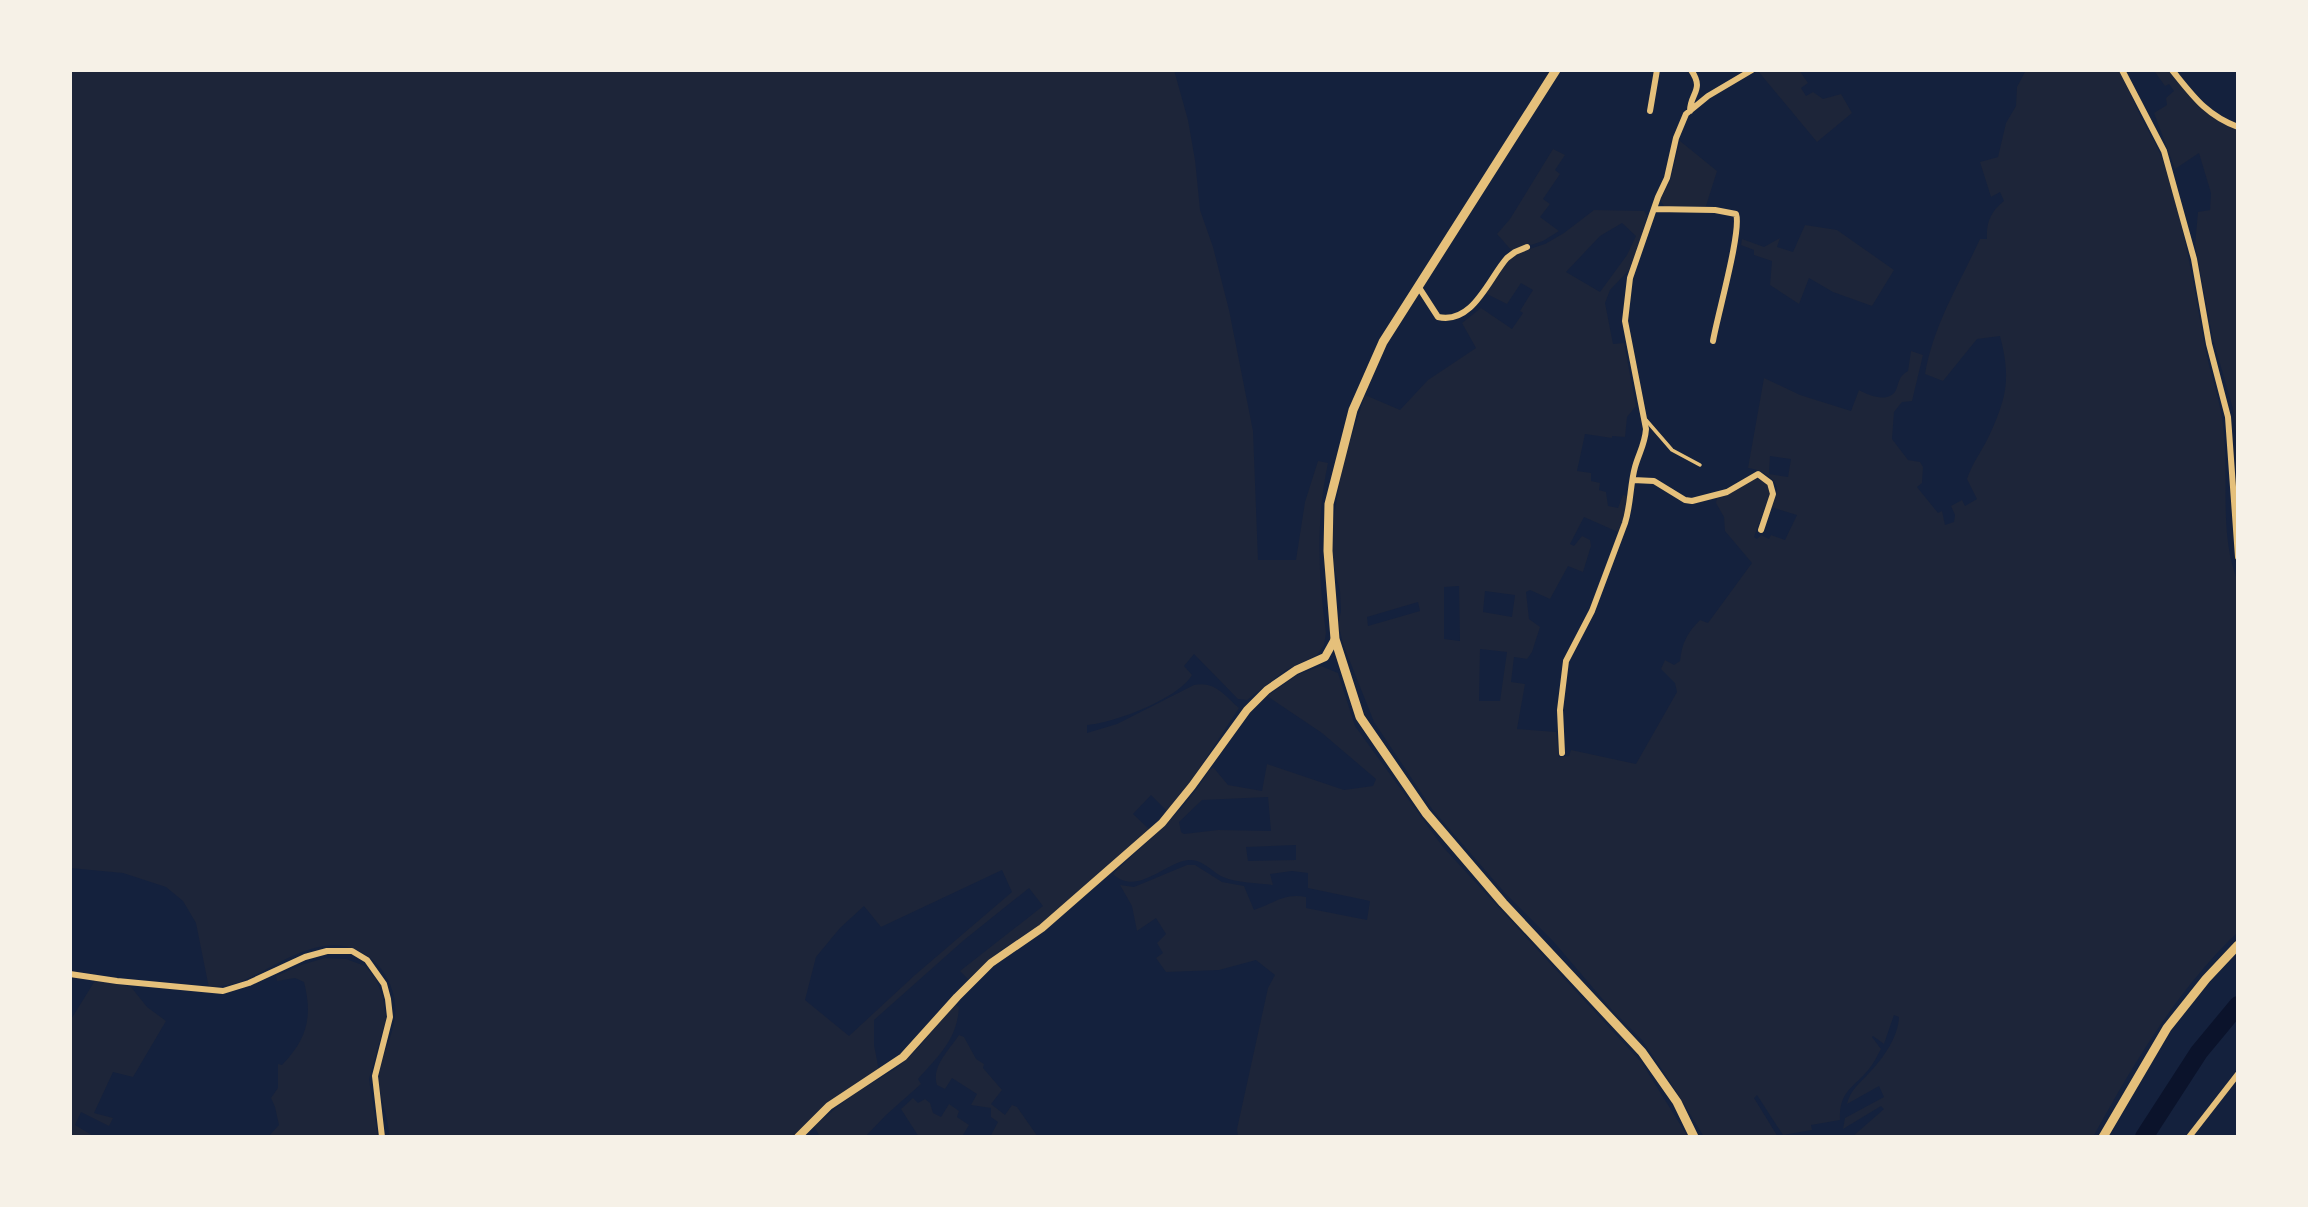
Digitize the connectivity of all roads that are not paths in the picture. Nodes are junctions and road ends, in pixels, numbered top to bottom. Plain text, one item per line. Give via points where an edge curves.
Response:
1 (1556, 70) edge
2 (1657, 70) edge
3 (1691, 70) edge
4 (1752, 70) edge
5 (2122, 70) edge
6 (2172, 70) edge
7 (1650, 111) dead end
8 (1690, 111) junction
9 (2238, 127) edge
10 (1654, 208) junction
11 (1527, 247) dead end
12 (1418, 286) junction
13 (1713, 341) dead end
14 (1643, 416) junction
15 (1700, 465) dead end
16 (1633, 480) junction
17 (1761, 530) dead end
18 (2238, 557) edge
19 (1335, 639) junction
20 (1562, 753) dead end
21 (2238, 945) edge
22 (70, 974) edge
23 (2238, 1074) edge
24 (382, 1137) edge
25 (799, 1137) edge
26 (1695, 1137) edge
27 (2103, 1137) edge
28 (2189, 1137) edge

1 - 12 main road
2 - 7 street
3 - 8 street via 1698,83
4 - 8 street
5 - 18 street via 2164,151 2194,259 2228,417
6 - 9 street via 2203,108
8 - 10 street via 1681,125
10 - 13 street via 1736,214 1736,243
10 - 14 street via 1625,304
11 - 12 street via 1507,258 1471,307 1447,319 1438,317
12 - 19 main road via 1382,342 1353,410 1337,464 1329,504 1328,551
14 - 15 lane via 1672,450
14 - 16 street via 1646,441
16 - 17 street via 1654,481 1692,501 1727,492 1758,474 1770,483 1773,494
16 - 20 street via 1625,523 1592,611 1566,661 1560,710
19 - 25 street via 1325,657 1296,670 1247,710 1162,823 1042,928 991,963 903,1057 829,1106
19 - 26 main road via 1360,717 1426,813 1642,1052
21 - 27 main road via 2167,1028
22 - 24 street via 223,990 305,957 352,951 367,960 384,984 388,999 390,1017 375,1076
23 - 28 street

